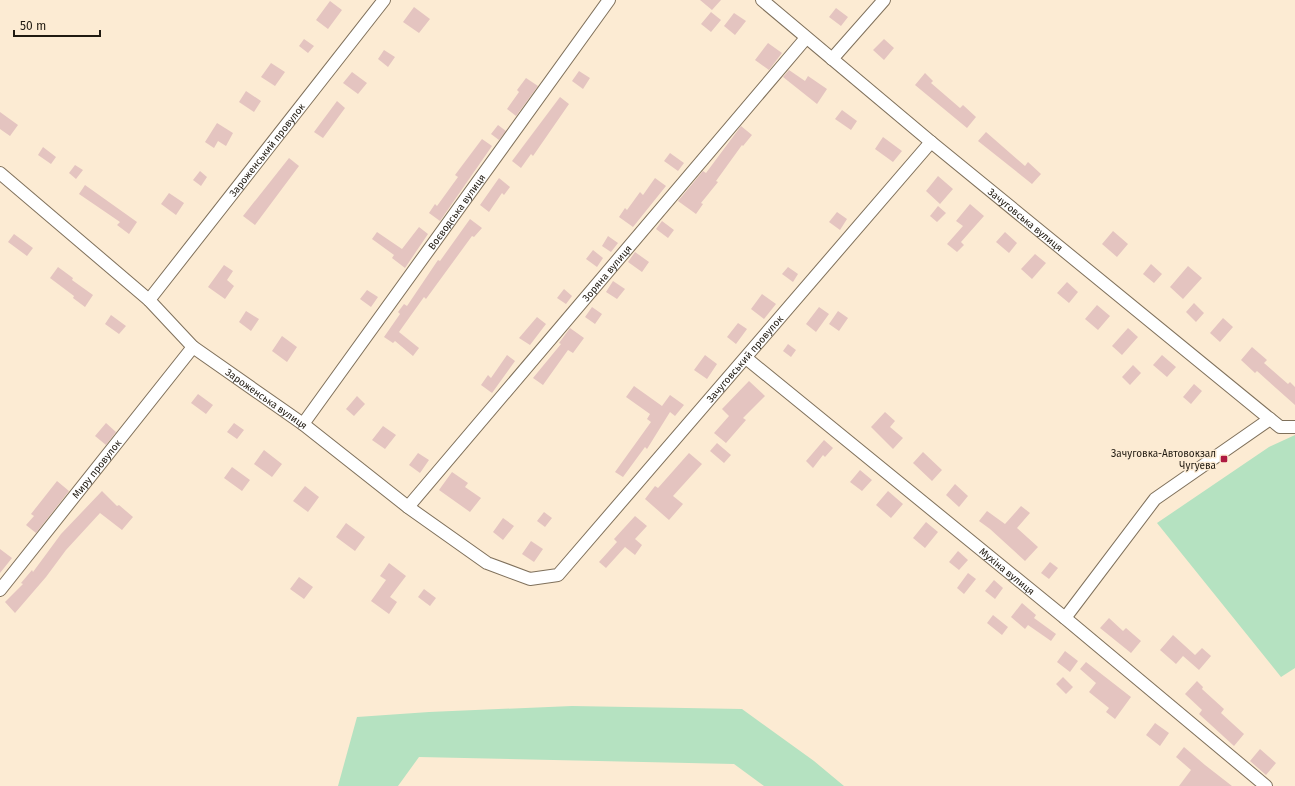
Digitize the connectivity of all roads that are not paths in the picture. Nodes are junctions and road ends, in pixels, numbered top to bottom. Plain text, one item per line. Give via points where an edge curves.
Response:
1 (384, 0) edge
2 (609, 0) edge
3 (762, 0) edge
4 (884, 0) edge
5 (806, 38) junction
6 (832, 59) junction
7 (931, 142) junction
8 (0, 173) edge
9 (149, 300) junction
10 (194, 347) junction
11 (746, 358) junction
12 (1270, 419) junction
13 (303, 424) junction
14 (1295, 427) edge
15 (408, 507) junction
16 (558, 575) joint
17 (0, 590) edge
18 (1065, 618) junction
19 (1266, 786) edge

1 - 9 street, Зароженський провулок
2 - 13 street, Воєводська вулиця
3 - 5 street, Зачуговська вулиця
4 - 6 street
5 - 6 street, Зачуговська вулиця
5 - 15 street, Зоряна вулиця
6 - 7 street, Зачуговська вулиця
7 - 11 street, Зачуговський провулок
7 - 12 street, Зачуговська вулиця
8 - 9 street, Зароженська вулиця
9 - 10 street, Зароженська вулиця
10 - 13 street, Зароженська вулиця
10 - 17 street, Миру провулок
11 - 16 street, Зачуговський провулок
11 - 18 street, Мухіна вулиця
12 - 14 street, Зачуговська вулиця via 1280,427
12 - 18 street via 1154,499
13 - 15 street, Зароженська вулиця
15 - 16 street, Зароженська вулиця via 487,564 530,579
18 - 19 street, Мухіна вулиця

